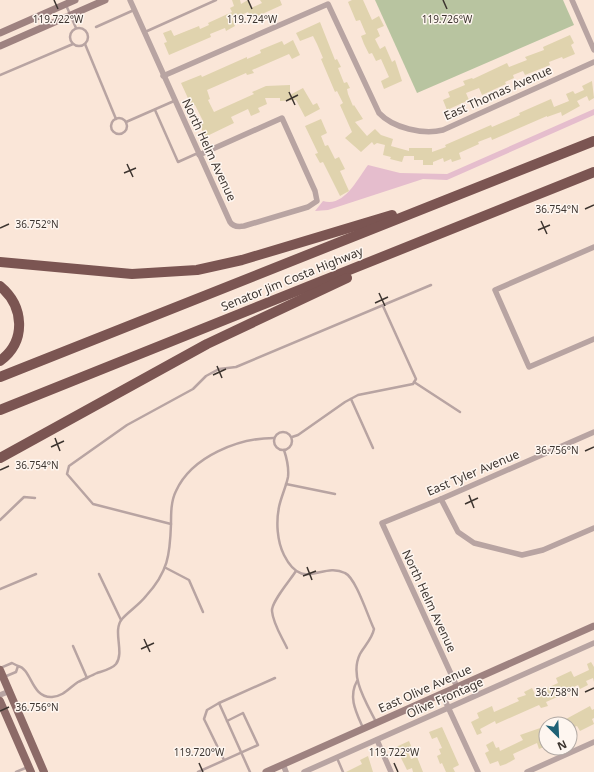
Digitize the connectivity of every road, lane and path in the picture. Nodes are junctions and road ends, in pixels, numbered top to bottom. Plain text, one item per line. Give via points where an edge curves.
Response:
1 (75, 0) edge
2 (106, 0) edge
3 (130, 0) edge
4 (216, 0) edge
5 (575, 1) edge
6 (65, 4) junction
7 (134, 10) junction
8 (70, 15) junction
9 (96, 27) dead end
10 (76, 28) junction
11 (0, 32) edge
12 (144, 32) junction
13 (73, 44) junction
14 (85, 44) junction
15 (0, 46) edge
16 (594, 50) edge
17 (594, 62) edge
18 (0, 75) edge
19 (162, 76) junction
20 (174, 101) junction
21 (155, 110) junction
22 (116, 119) junction
23 (126, 122) junction
24 (594, 141) edge
25 (199, 154) junction
26 (594, 172) edge
27 (455, 196) junction
28 (465, 224) junction
29 (594, 247) edge
30 (0, 262) edge
31 (431, 285) dead end
32 (0, 286) edge
33 (383, 306) junction
34 (594, 339) edge
35 (0, 361) edge
36 (0, 377) edge
37 (414, 382) junction
38 (351, 398) junction
39 (0, 410) edge
40 (460, 412) dead end
41 (594, 432) edge
42 (292, 437) junction
43 (274, 438) junction
44 (373, 448) dead end
45 (284, 450) junction
46 (0, 458) edge
47 (286, 484) junction
48 (335, 494) dead end
49 (35, 498) dead end
50 (441, 499) junction
51 (0, 520) edge
52 (382, 523) joint
53 (171, 524) junction
54 (594, 528) edge
55 (166, 568) junction
56 (296, 571) junction
57 (36, 574) dead end
58 (99, 574) dead end
59 (0, 589) edge
60 (203, 612) dead end
61 (121, 620) junction
62 (594, 626) edge
63 (594, 643) edge
64 (73, 646) dead end
65 (287, 648) dead end
66 (18, 666) junction
67 (1, 672) edge
68 (87, 678) junction
69 (275, 678) dead end
70 (357, 681) junction
71 (457, 687) junction
72 (10, 691) junction
73 (442, 694) junction
74 (0, 695) edge
75 (0, 701) edge
76 (219, 703) junction
77 (449, 708) junction
78 (227, 721) junction
79 (376, 723) junction
80 (363, 729) junction
81 (377, 740) junction
82 (594, 742) edge
83 (241, 752) junction
84 (336, 758) junction
85 (224, 760) junction
86 (283, 764) junction
87 (29, 769) edge
88 (16, 772) edge
89 (44, 772) edge
90 (198, 772) edge
91 (250, 772) edge
92 (266, 772) edge
93 (286, 772) edge
94 (304, 772) edge
95 (343, 772) edge
96 (391, 772) edge
97 (478, 772) edge
98 (527, 772) edge

1 - 6 main road
2 - 8 main road
3 - 7 street, North Helm Avenue
4 - 12 lane
5 - 16 street
6 - 8 lane
6 - 11 main road
7 - 9 lane
7 - 12 street, North Helm Avenue
8 - 10 lane
8 - 15 main road
10 - 13 lane via 70,35
10 - 14 lane via 87,31 89,37
12 - 19 street, North Helm Avenue
13 - 14 lane
13 - 18 lane
14 - 22 lane
17 - 19 street, East Thomas Avenue via 443,130 430,132 408,128 385,119 375,107 328,4
19 - 20 street, North Helm Avenue
20 - 21 lane
20 - 25 street, North Helm Avenue
21 - 23 lane
21 - 25 lane via 178,162
22 - 23 lane
22 - 23 lane via 112,126 113,131 118,134 125,132
24 - 27 highway, Senator Jim Costa Highway
25 - 25 street, North Helm Avenue via 282,118 315,191 317,201 308,207 236,227 230,222
26 - 28 highway, Senator Jim Costa Highway
27 - 30 highway via 242,260 197,270 132,274
27 - 36 highway, Senator Jim Costa Highway
28 - 39 highway, Senator Jim Costa Highway
28 - 46 highway via 207,344
29 - 34 street via 495,290 529,367
31 - 33 lane
32 - 35 highway via 15,304 20,327 13,347
33 - 37 lane via 416,379
33 - 53 lane via 236,367 219,369 206,376 194,389 127,425 69,466 67,474 93,504
37 - 38 lane
37 - 40 lane
38 - 42 lane
38 - 44 lane
41 - 50 street, East Tyler Avenue
42 - 43 lane via 281,432
42 - 45 lane via 292,446
43 - 45 lane via 276,447
43 - 53 lane via 258,438 227,448 206,458 187,472 175,491
45 - 47 lane via 288,462
47 - 48 lane
47 - 56 lane via 279,507 278,531 283,554
49 - 51 lane via 24,497
50 - 52 street, East Tyler Avenue
50 - 54 street via 458,532 474,543 522,555 543,550
52 - 71 street, North Helm Avenue
53 - 55 lane via 170,553
55 - 60 lane via 189,580
55 - 61 lane via 147,596
56 - 65 lane via 271,609
56 - 70 lane via 304,575 336,571 345,573 352,580 374,629 356,664
57 - 59 lane
58 - 61 lane
61 - 68 lane via 116,663 111,668
62 - 71 main road, East Olive Avenue
63 - 77 street, Olive Frontage
64 - 68 lane
66 - 67 lane via 12,663
66 - 67 lane via 16,672
66 - 68 lane via 23,669 33,687 46,696 62,695
67 - 72 main road
69 - 76 lane
70 - 79 lane
70 - 80 lane via 353,700
71 - 73 main road, East Olive Avenue
72 - 74 street
72 - 89 main road
73 - 77 street
73 - 79 main road, East Olive Avenue
75 - 87 main road
76 - 78 lane
76 - 85 lane via 207,710 204,718
77 - 81 street, Olive Frontage
77 - 97 street
78 - 83 lane
78 - 83 lane via 243,713 258,745
79 - 80 main road, East Olive Avenue
80 - 86 main road, East Olive Avenue
81 - 84 street, Olive Frontage
81 - 96 street
82 - 98 street
83 - 85 lane
83 - 91 lane
84 - 94 street, Olive Frontage
84 - 95 lane
85 - 90 lane
86 - 92 main road, East Olive Avenue
86 - 93 street
87 - 88 lane

